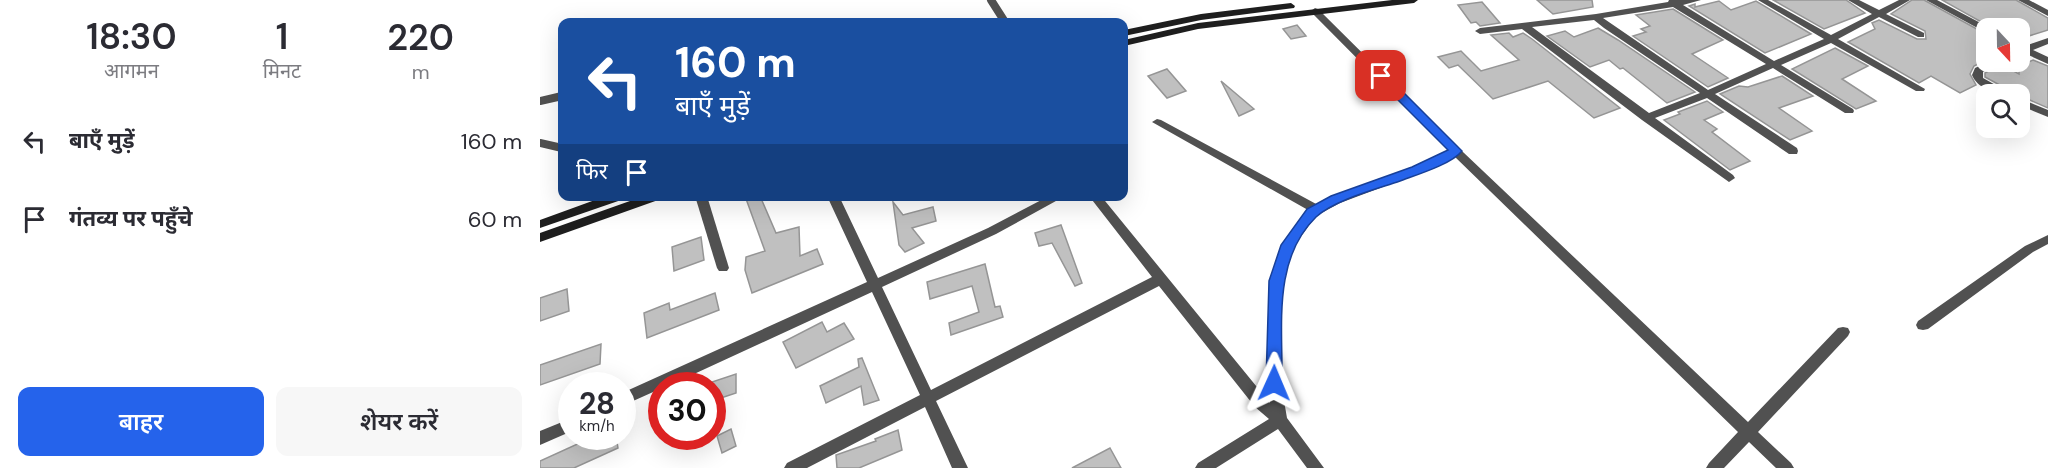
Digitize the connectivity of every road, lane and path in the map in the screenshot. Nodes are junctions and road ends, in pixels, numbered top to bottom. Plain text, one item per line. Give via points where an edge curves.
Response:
1 (991, 0) edge
2 (1356, 0) edge
3 (1414, 0) edge
4 (1697, 0) edge
5 (1762, 0) edge
6 (1852, 0) edge
7 (1906, 0) edge
8 (1930, 0) edge
9 (2022, 0) edge
10 (1672, 2) edge
11 (1315, 11) junction
12 (2048, 13) edge
13 (1878, 14) junction
14 (1596, 17) junction
15 (1002, 18) edge
16 (1976, 24) edge
17 (1524, 26) junction
18 (1480, 31) dead end
19 (1128, 32) edge
20 (1921, 35) dead end
21 (1831, 39) junction
22 (2048, 41) edge
23 (1128, 42) edge
24 (2030, 46) edge
25 (2030, 53) edge
26 (2048, 62) edge
27 (1772, 65) junction
28 (1978, 72) edge
29 (1986, 84) edge
30 (1920, 88) dead end
31 (1709, 93) junction
32 (558, 97) edge
33 (540, 101) edge
34 (2030, 106) edge
35 (1849, 111) dead end
36 (2048, 114) edge
37 (1646, 118) junction
38 (1157, 122) dead end
39 (540, 143) edge
40 (558, 147) edge
41 (1456, 151) junction
42 (1793, 151) dead end
43 (1730, 178) dead end
44 (606, 201) edge
45 (643, 201) edge
46 (703, 201) edge
47 (835, 201) edge
48 (1050, 201) edge
49 (1099, 201) edge
50 (1318, 210) junction
51 (540, 224) edge
52 (540, 238) edge
53 (2048, 239) edge
54 (723, 268) dead end
55 (1160, 279) junction
56 (875, 285) junction
57 (1923, 325) dead end
58 (1843, 332) dead end
59 (636, 394) edge
60 (928, 398) junction
61 (1280, 420) junction
62 (558, 430) edge
63 (1747, 431) junction
64 (540, 438) edge
65 (792, 468) edge
66 (960, 468) edge
67 (1203, 468) edge
68 (1316, 468) edge
69 (1714, 468) edge
70 (1786, 468) edge

1 - 15 lane
2 - 19 main road via 1232,13
3 - 11 main road
4 - 10 street
5 - 21 street
6 - 13 street
7 - 13 street
8 - 16 street
9 - 12 street
10 - 14 street
10 - 27 street
11 - 23 main road via 1198,26
11 - 41 street
13 - 20 street
13 - 21 street
14 - 17 street
14 - 31 street
17 - 18 street
17 - 37 street
21 - 27 street
21 - 30 street
22 - 24 street
25 - 26 street
27 - 31 street
27 - 35 street
28 - 29 street via 1979,80
31 - 37 street
31 - 42 street
32 - 33 lane
34 - 36 street
37 - 43 street
38 - 50 street
39 - 40 lane
41 - 50 street
41 - 63 street
44 - 51 main road
45 - 52 main road
46 - 54 street
47 - 56 street
48 - 56 street
49 - 55 street
50 - 61 street via 1288,245 1276,281 1274,383
53 - 57 street
55 - 60 street
55 - 61 street via 1260,403
56 - 59 street
56 - 60 street
58 - 63 street
60 - 65 street
60 - 66 street
61 - 67 street
61 - 68 street
62 - 64 street
63 - 69 street
63 - 70 street

